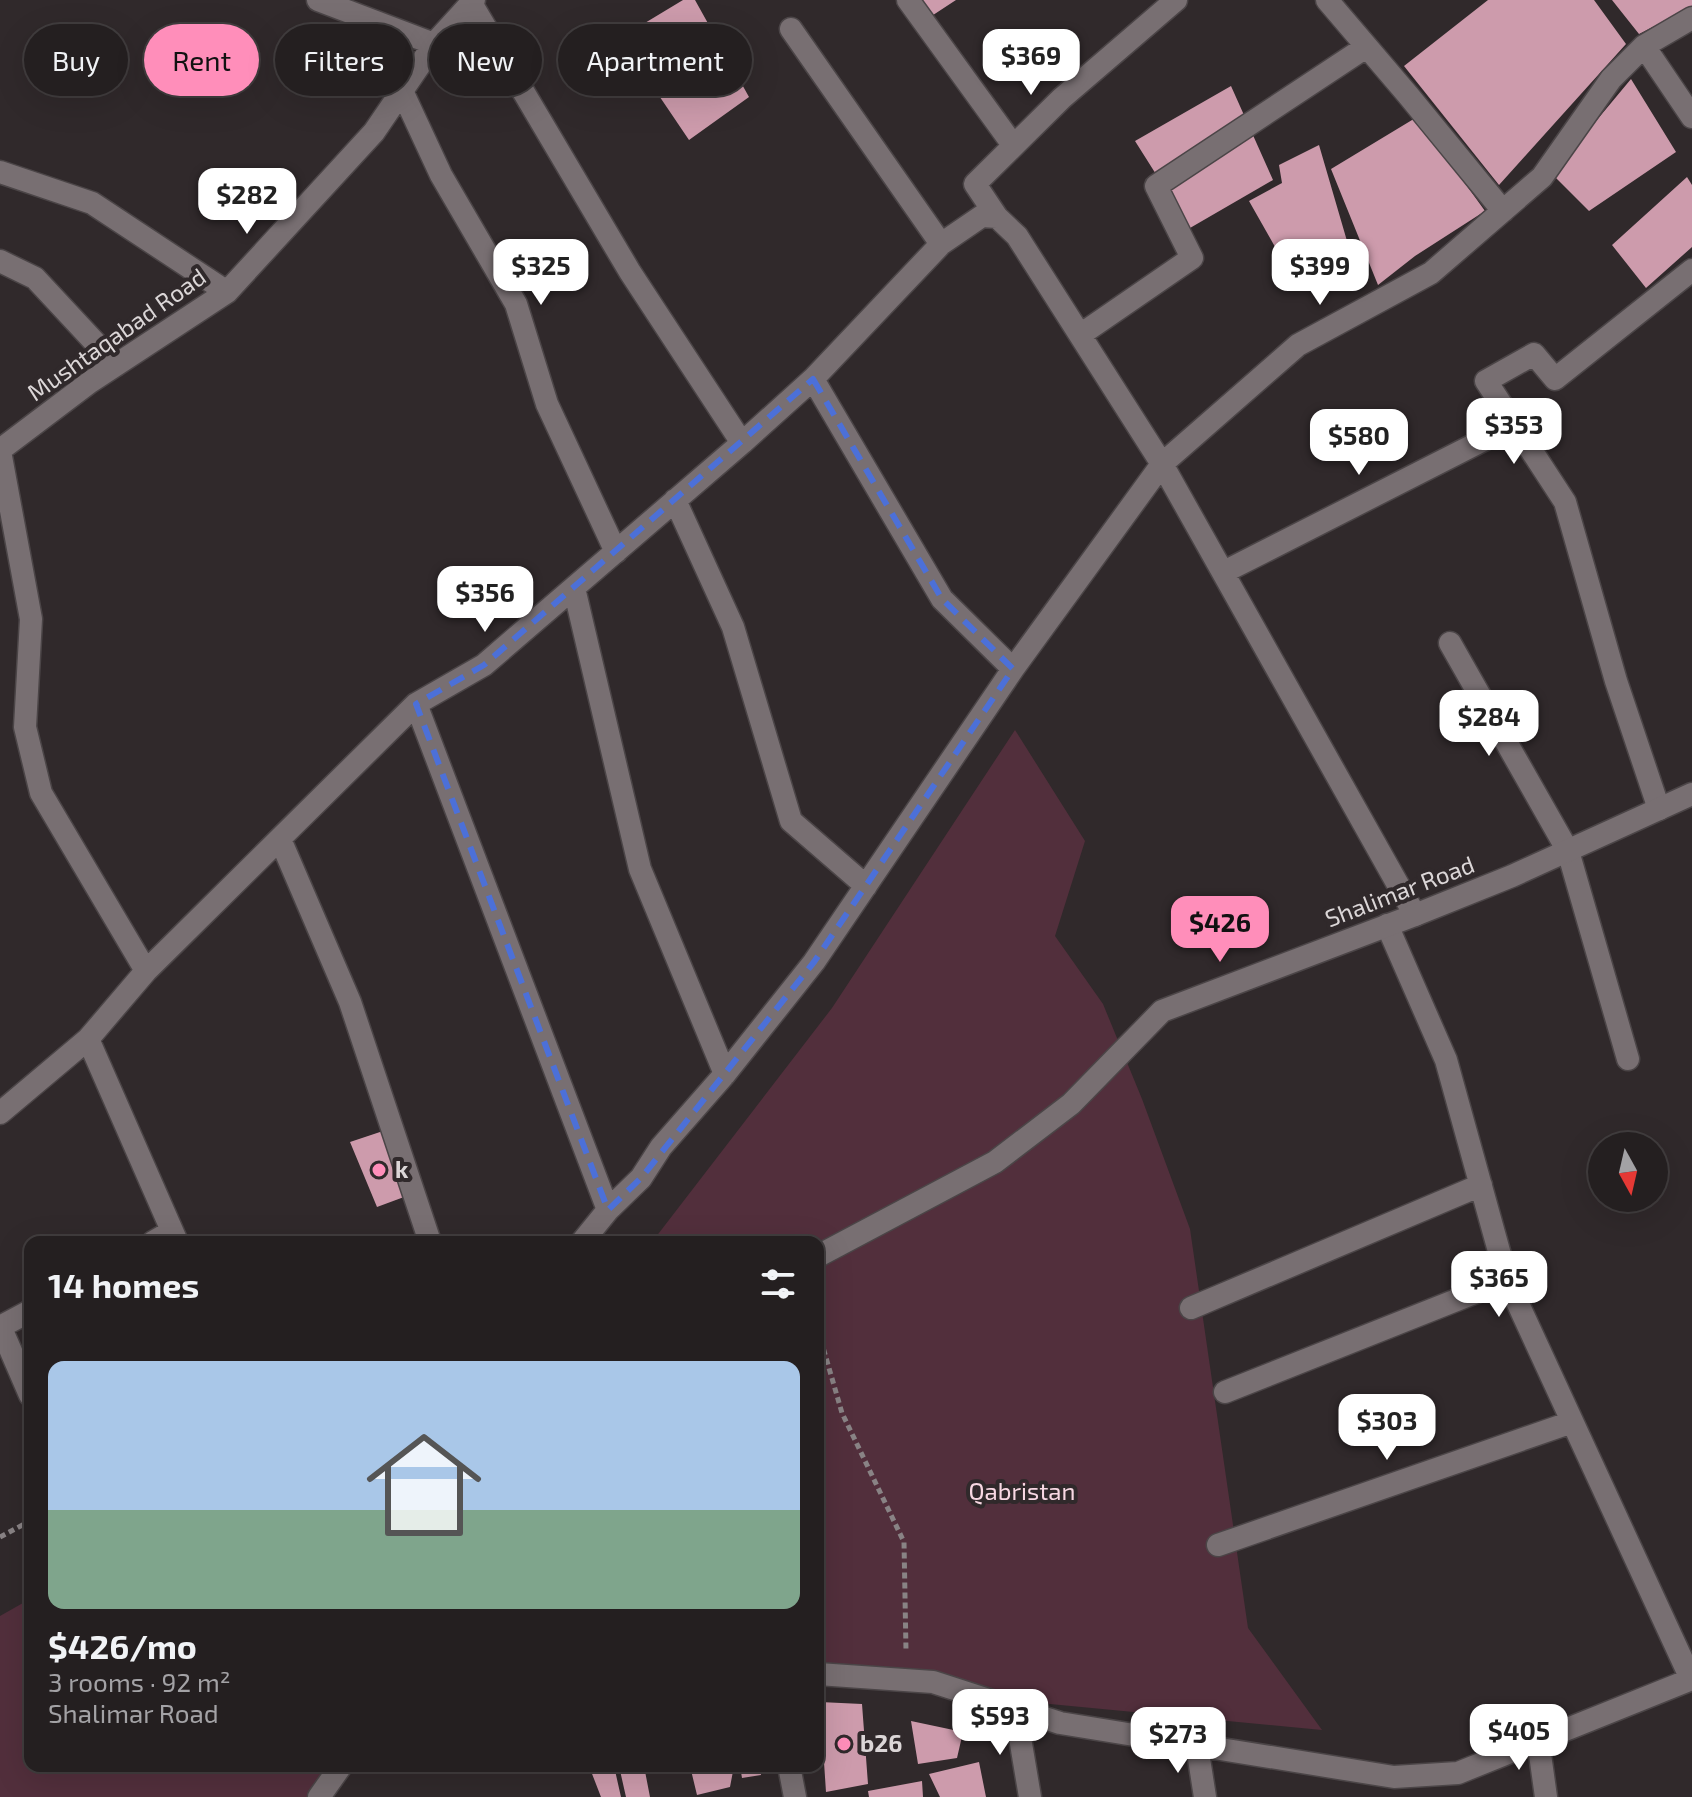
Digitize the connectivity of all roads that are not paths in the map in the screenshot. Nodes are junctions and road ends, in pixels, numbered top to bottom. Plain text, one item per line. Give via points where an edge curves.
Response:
1 (318, 0) edge
2 (908, 0) edge
3 (1327, 0) edge
4 (472, 1) edge
5 (1172, 1) edge
6 (1692, 18) edge
7 (452, 24) edge
8 (791, 29) dead end
9 (429, 42) edge
10 (1644, 46) junction
11 (1366, 47) junction
12 (429, 51) edge
13 (413, 75) edge
14 (399, 96) edge
15 (404, 96) edge
16 (1692, 117) edge
17 (1013, 145) junction
18 (0, 172) edge
19 (1503, 211) junction
20 (997, 217) junction
21 (941, 244) junction
22 (0, 261) edge
23 (1692, 270) edge
24 (227, 292) junction
25 (1080, 335) junction
26 (116, 365) junction
27 (813, 379) junction
28 (1515, 424) junction
29 (742, 443) junction
30 (0, 450) edge
31 (1162, 464) junction
32 (675, 500) junction
33 (616, 552) junction
34 (1224, 572) junction
35 (574, 588) junction
36 (1450, 643) dead end
37 (1013, 669) junction
38 (416, 704) junction
39 (1692, 794) edge
40 (1659, 809) junction
41 (280, 839) junction
42 (1568, 851) junction
43 (866, 886) junction
44 (1415, 915) junction
45 (1387, 925) junction
46 (146, 971) junction
47 (88, 1039) junction
48 (1628, 1059) dead end
49 (725, 1074) junction
50 (0, 1113) edge
51 (1481, 1185) junction
52 (608, 1210) junction
53 (166, 1236) edge
54 (428, 1236) edge
55 (587, 1236) edge
56 (824, 1253) edge
57 (1507, 1280) junction
58 (1191, 1308) dead end
59 (24, 1314) edge
60 (0, 1327) edge
61 (24, 1381) edge
62 (1225, 1392) dead end
63 (1572, 1422) junction
64 (1218, 1545) dead end
65 (824, 1674) edge
66 (1691, 1679) edge
67 (1015, 1708) junction
68 (1538, 1740) junction
69 (1197, 1746) junction
70 (337, 1772) edge
71 (790, 1772) edge
72 (319, 1797) edge
73 (795, 1797) edge
74 (1030, 1797) edge
75 (1205, 1797) edge
76 (1546, 1797) edge

1 - 9 street
2 - 17 street
3 - 11 street
4 - 7 street, Mushtaqabad Road
4 - 29 street via 630,272
5 - 17 street
6 - 10 street
8 - 21 street
10 - 16 street
10 - 19 street via 1611,79 1542,177
11 - 19 street
11 - 25 street via 1156,186 1192,258
12 - 13 street, Mushtaqabad Road
14 - 24 street, Mushtaqabad Road via 374,132
15 - 33 street via 441,175 516,304 547,404
17 - 20 street via 975,184
18 - 24 street via 92,203
19 - 31 street via 1431,273 1298,345
20 - 21 street via 982,216
20 - 25 street via 1017,236
21 - 27 street
22 - 26 street via 35,278
23 - 28 street via 1555,379 1534,354 1486,381
24 - 26 street, Mushtaqabad Road
25 - 31 street
26 - 30 street, Mushtaqabad Road
27 - 29 street
27 - 37 street via 942,599
28 - 34 street
28 - 40 street via 1565,502
29 - 32 street
30 - 46 street via 31,619 25,727 41,793
31 - 34 street
31 - 37 street
32 - 33 street
32 - 43 street via 733,627 791,821
33 - 35 street
34 - 44 street
35 - 38 street via 484,665
35 - 49 street via 640,869
36 - 42 street
37 - 43 street
38 - 41 street
38 - 52 street
39 - 40 street, Shalimar Road
40 - 42 street, Shalimar Road
41 - 46 street
41 - 54 street via 350,1002
42 - 44 street, Shalimar Road
42 - 48 street
43 - 49 street
44 - 45 street, Shalimar Road
45 - 51 street via 1446,1060
45 - 56 street, Shalimar Road via 1162,1011 1071,1104 995,1162
46 - 47 street
47 - 50 street
47 - 53 street
49 - 52 street via 641,1178
51 - 57 street
51 - 58 street
52 - 55 street
57 - 62 street
57 - 63 street
59 - 60 street
60 - 61 street
63 - 64 street
63 - 66 street
65 - 67 street via 933,1682
66 - 68 street
67 - 69 street via 1060,1723
67 - 74 street
68 - 69 street via 1458,1773 1394,1777
68 - 76 street
69 - 75 street
70 - 72 street
71 - 73 street

